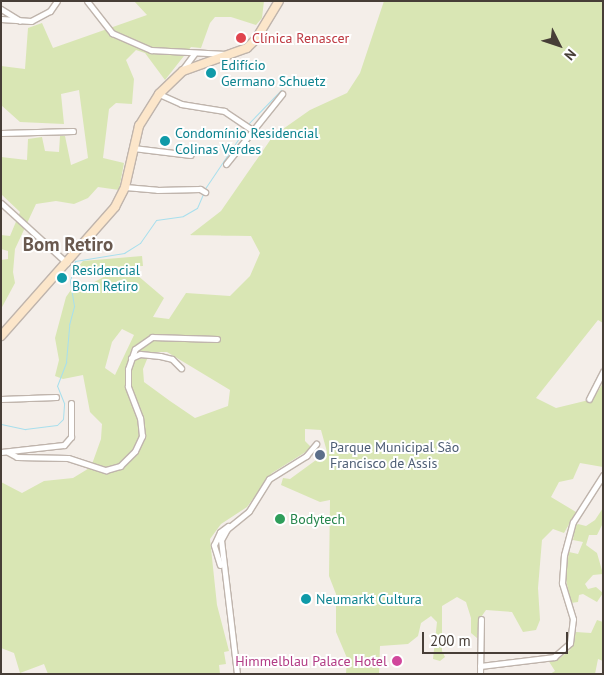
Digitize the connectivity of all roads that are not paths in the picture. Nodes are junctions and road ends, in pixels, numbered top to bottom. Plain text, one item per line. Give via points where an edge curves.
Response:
1 (57, 1) edge
2 (87, 1) edge
3 (280, 1) edge
4 (1, 9) edge
5 (1, 19) edge
6 (22, 22) junction
7 (194, 54) junction
8 (234, 55) junction
9 (178, 75) junction
10 (159, 94) junction
11 (282, 94) dead end
12 (248, 127) junction
13 (73, 131) dead end
14 (1, 133) edge
15 (133, 148) junction
16 (191, 155) dead end
17 (226, 164) dead end
18 (125, 187) junction
19 (203, 190) dead end
20 (1, 204) edge
21 (67, 262) junction
22 (1, 336) edge
23 (217, 339) dead end
24 (131, 358) junction
25 (181, 368) dead end
26 (603, 371) edge
27 (56, 397) dead end
28 (1, 399) edge
29 (589, 399) dead end
30 (71, 402) dead end
31 (316, 444) dead end
32 (1, 452) edge
33 (8, 452) junction
34 (603, 475) edge
35 (481, 618) dead end
36 (480, 666) junction
37 (237, 674) edge
38 (480, 674) edge

1 - 6 street via 43,16
2 - 7 street via 112,33 151,50
3 - 8 street via 256,39
4 - 6 street
5 - 6 street
7 - 8 street
7 - 9 street
8 - 9 street via 194,66
9 - 10 street
10 - 12 street via 181,104 224,111
10 - 15 street via 142,118
11 - 12 street
12 - 17 street
13 - 14 street
15 - 16 street
15 - 18 street
18 - 19 street
18 - 21 street via 106,218
20 - 21 street
21 - 22 street
23 - 24 street via 152,337 139,345
24 - 25 street via 140,354 160,356 172,359
24 - 33 street via 128,386 140,418 142,436 135,451 120,466 106,470 68,458 17,457
26 - 29 street
27 - 28 street
30 - 33 street via 69,442
31 - 37 street via 306,456 269,479 249,511 221,540 222,570
32 - 33 street
34 - 36 street via 573,522 561,568 573,619 570,643 554,657
35 - 36 street
36 - 38 street

